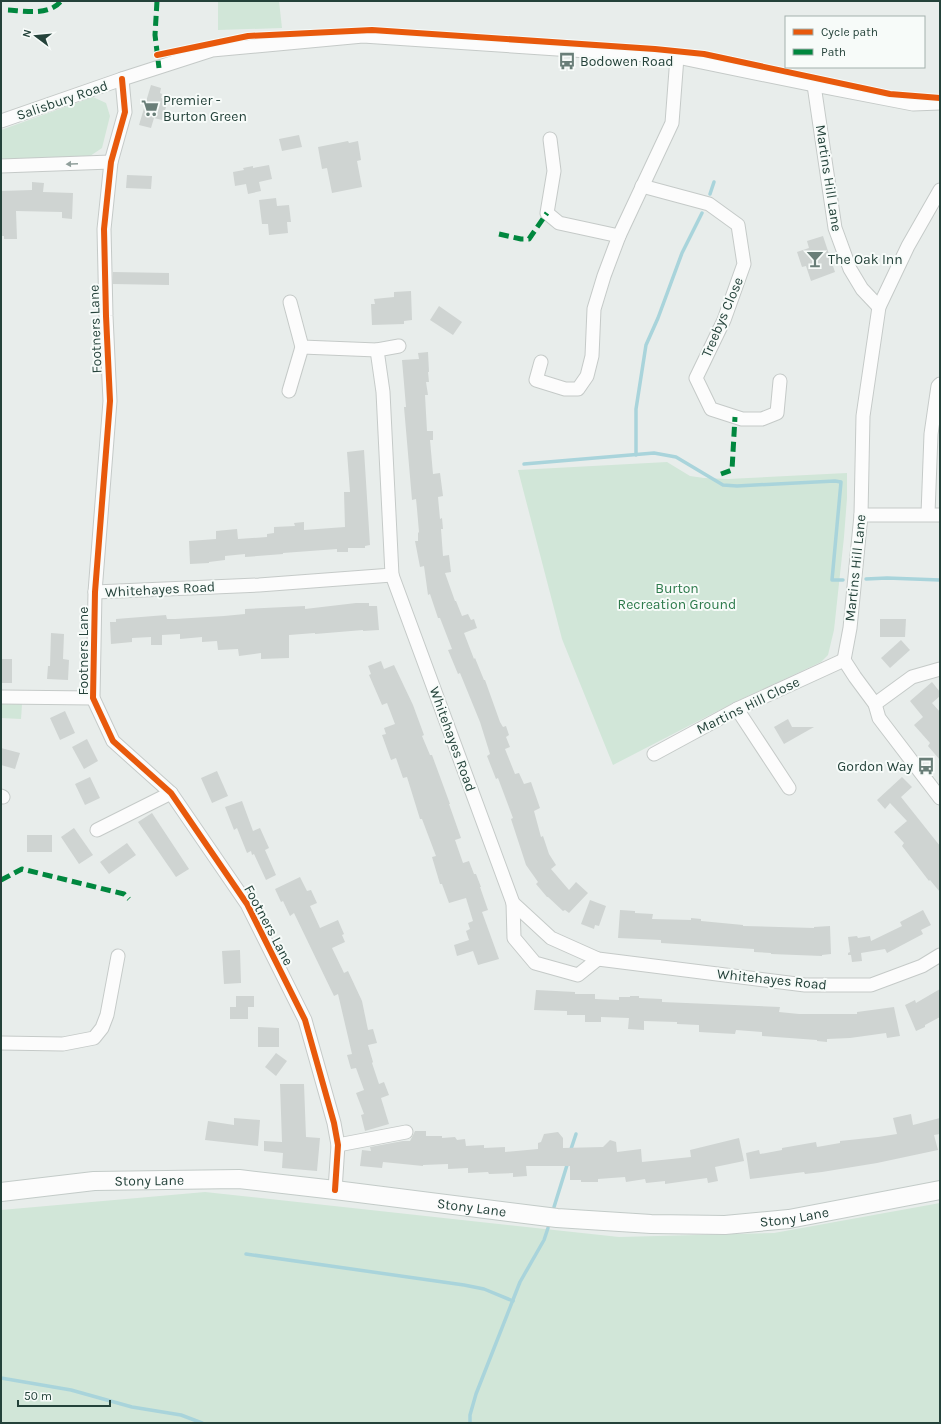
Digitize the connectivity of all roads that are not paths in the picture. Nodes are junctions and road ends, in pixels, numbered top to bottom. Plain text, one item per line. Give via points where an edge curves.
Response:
1 (677, 57) junction
2 (122, 79) junction
3 (814, 85) junction
4 (940, 103) edge
5 (1, 121) edge
6 (550, 139) dead end
7 (110, 162) junction
8 (1, 166) edge
9 (642, 186) junction
10 (940, 190) edge
11 (619, 236) junction
12 (290, 302) dead end
13 (879, 307) junction
14 (399, 346) dead end
15 (302, 347) junction
16 (377, 350) junction
17 (541, 362) dead end
18 (780, 381) dead end
19 (940, 384) edge
20 (289, 391) dead end
21 (861, 515) junction
22 (934, 515) edge
23 (392, 575) junction
24 (94, 592) junction
25 (844, 660) junction
26 (940, 669) edge
27 (1, 697) edge
28 (93, 698) junction
29 (875, 704) junction
30 (737, 709) junction
31 (654, 754) dead end
32 (789, 788) dead end
33 (171, 793) junction
34 (940, 798) edge
35 (97, 830) dead end
36 (513, 903) junction
37 (940, 955) edge
38 (118, 956) dead end
39 (598, 959) junction
40 (1, 1043) edge
41 (406, 1132) dead end
42 (338, 1145) junction
43 (335, 1190) junction
44 (940, 1190) edge
45 (1, 1192) edge

1 - 2 street, Salisbury Road via 363,36 212,50
1 - 3 street, Salisbury Road
1 - 9 street via 672,122
2 - 5 street, Salisbury Road
2 - 7 street, Salisbury Road via 125,112
3 - 4 street, Salisbury Road via 912,104
3 - 13 street, Martins Hill Lane via 835,228 850,269 862,289
6 - 11 street via 554,171 547,213 559,222
7 -> 8 street
7 - 24 street, Footners Lane via 104,228 110,400
9 - 11 street
9 - 18 street, Treebys Close via 709,204 738,225 744,264 724,320 696,378 711,409 742,419 762,420 777,412
10 - 13 street, Martins Hill Lane via 908,246
11 - 17 street via 594,309 592,356 587,376 578,389 565,389 536,380
12 - 15 street
13 - 21 street, Martins Hill Lane via 863,416
14 - 16 street
15 - 16 street
15 - 20 street
16 - 23 street, Whitehayes Road via 383,392
19 - 22 street via 930,434
21 - 22 street
21 - 25 street, Martins Hill Lane via 850,628
23 - 24 street, Whitehayes Road via 259,585
23 - 36 street, Whitehayes Road
24 - 28 street, Footners Lane
25 - 29 street
25 - 30 street, Martins Hill Close
26 - 29 street via 912,676
27 - 28 street
28 - 33 street, Footners Lane via 113,741
29 - 34 street via 880,718
30 - 31 street, Martins Hill Close
30 - 32 street
33 - 35 street
33 - 42 street, Footners Lane via 247,904 305,1020
36 - 39 street, Whitehayes Road via 551,938
36 - 39 street, Whitehayes Road via 514,938 535,963 578,976
37 - 39 street, Whitehayes Road via 922,966 871,985 805,984
38 - 40 street via 107,1015 102,1028 94,1038 63,1044
41 - 42 street
42 - 43 street, Footners Lane
43 - 44 main road, Stony Lane via 557,1218 651,1224 726,1225 789,1219
43 - 45 main road, Stony Lane via 239,1179 94,1181

